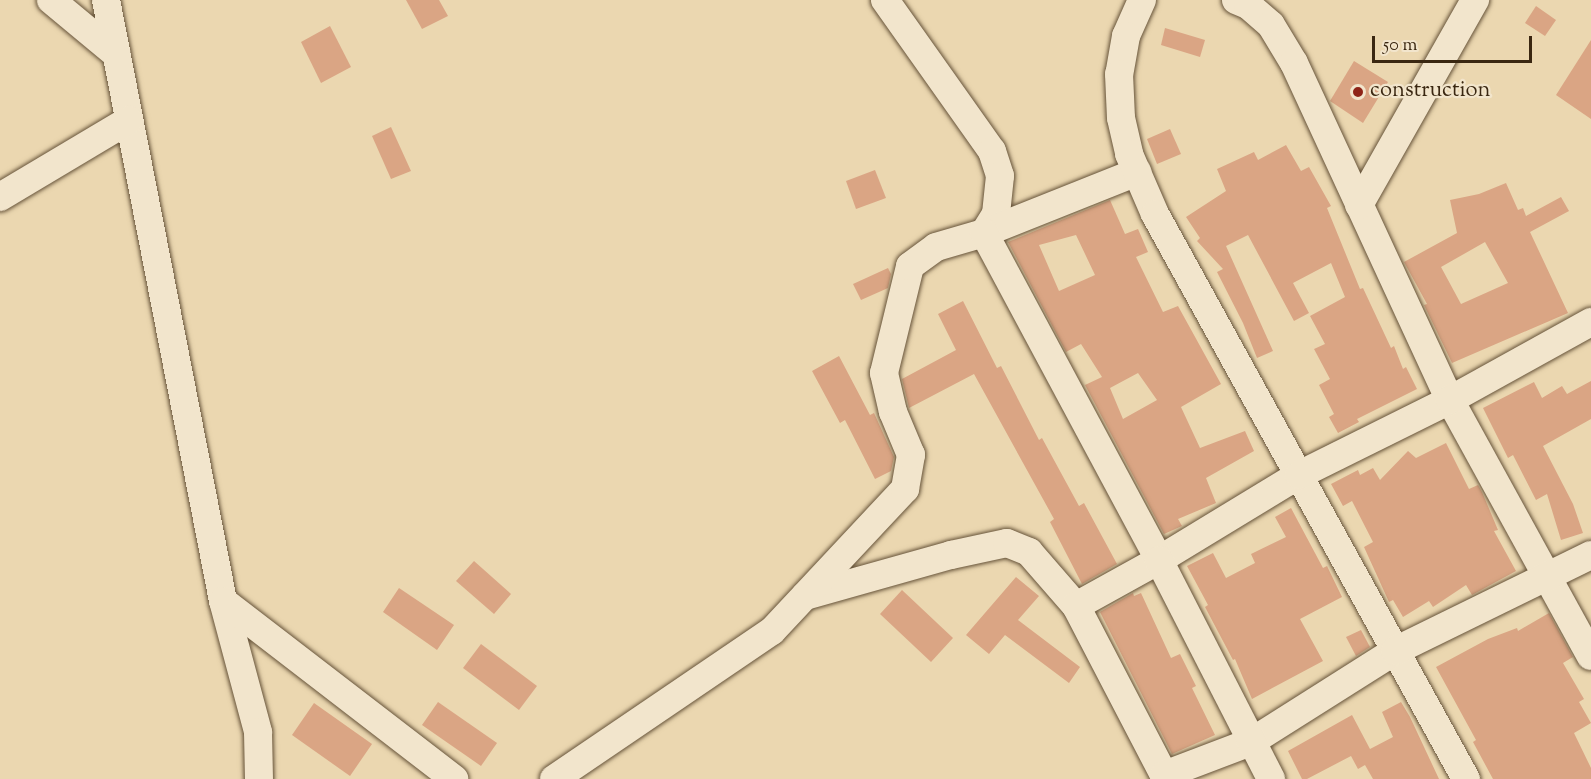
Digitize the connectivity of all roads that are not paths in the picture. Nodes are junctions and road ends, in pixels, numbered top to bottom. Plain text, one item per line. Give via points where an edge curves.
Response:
1 (51, 0) edge
2 (106, 0) edge
3 (885, 0) edge
4 (1142, 0) edge
5 (1236, 0) edge
6 (1475, 0) edge
7 (116, 54) junction
8 (129, 120) junction
9 (1137, 172) junction
10 (0, 197) edge
11 (1359, 205) junction
12 (984, 233) junction
13 (1591, 322) edge
14 (1450, 400) junction
15 (1299, 475) junction
16 (1591, 555) edge
17 (1159, 560) junction
18 (1547, 578) junction
19 (804, 596) junction
20 (223, 601) junction
21 (1076, 606) junction
22 (1395, 651) junction
23 (1591, 656) edge
24 (1251, 742) junction
25 (1165, 777) edge
26 (259, 779) edge
27 (454, 779) edge
28 (554, 779) edge
29 (1271, 779) edge
30 (1466, 779) edge

1 - 7 street
2 - 7 street
3 - 12 street via 992,151 1000,176 996,214
4 - 9 street via 1126,36 1119,74 1121,118
5 - 11 street via 1271,25 1294,63
6 - 11 street
7 - 8 street
8 - 10 street
8 - 20 street
9 - 12 street
9 - 15 street via 1155,214
11 - 14 street
12 - 17 street
12 - 19 street via 936,246 910,266 884,373 893,412 911,455 905,489
13 - 14 street
14 - 15 street
14 - 18 street
15 - 17 street
15 - 22 street
16 - 18 street
17 - 21 street
17 - 24 street
18 - 22 street
18 - 23 street
19 - 21 street via 1006,543 1029,552
19 - 28 street via 772,631
20 - 26 street via 258,732
20 - 27 street
21 - 25 street
22 - 24 street
22 - 30 street
24 - 25 street
24 - 29 street

